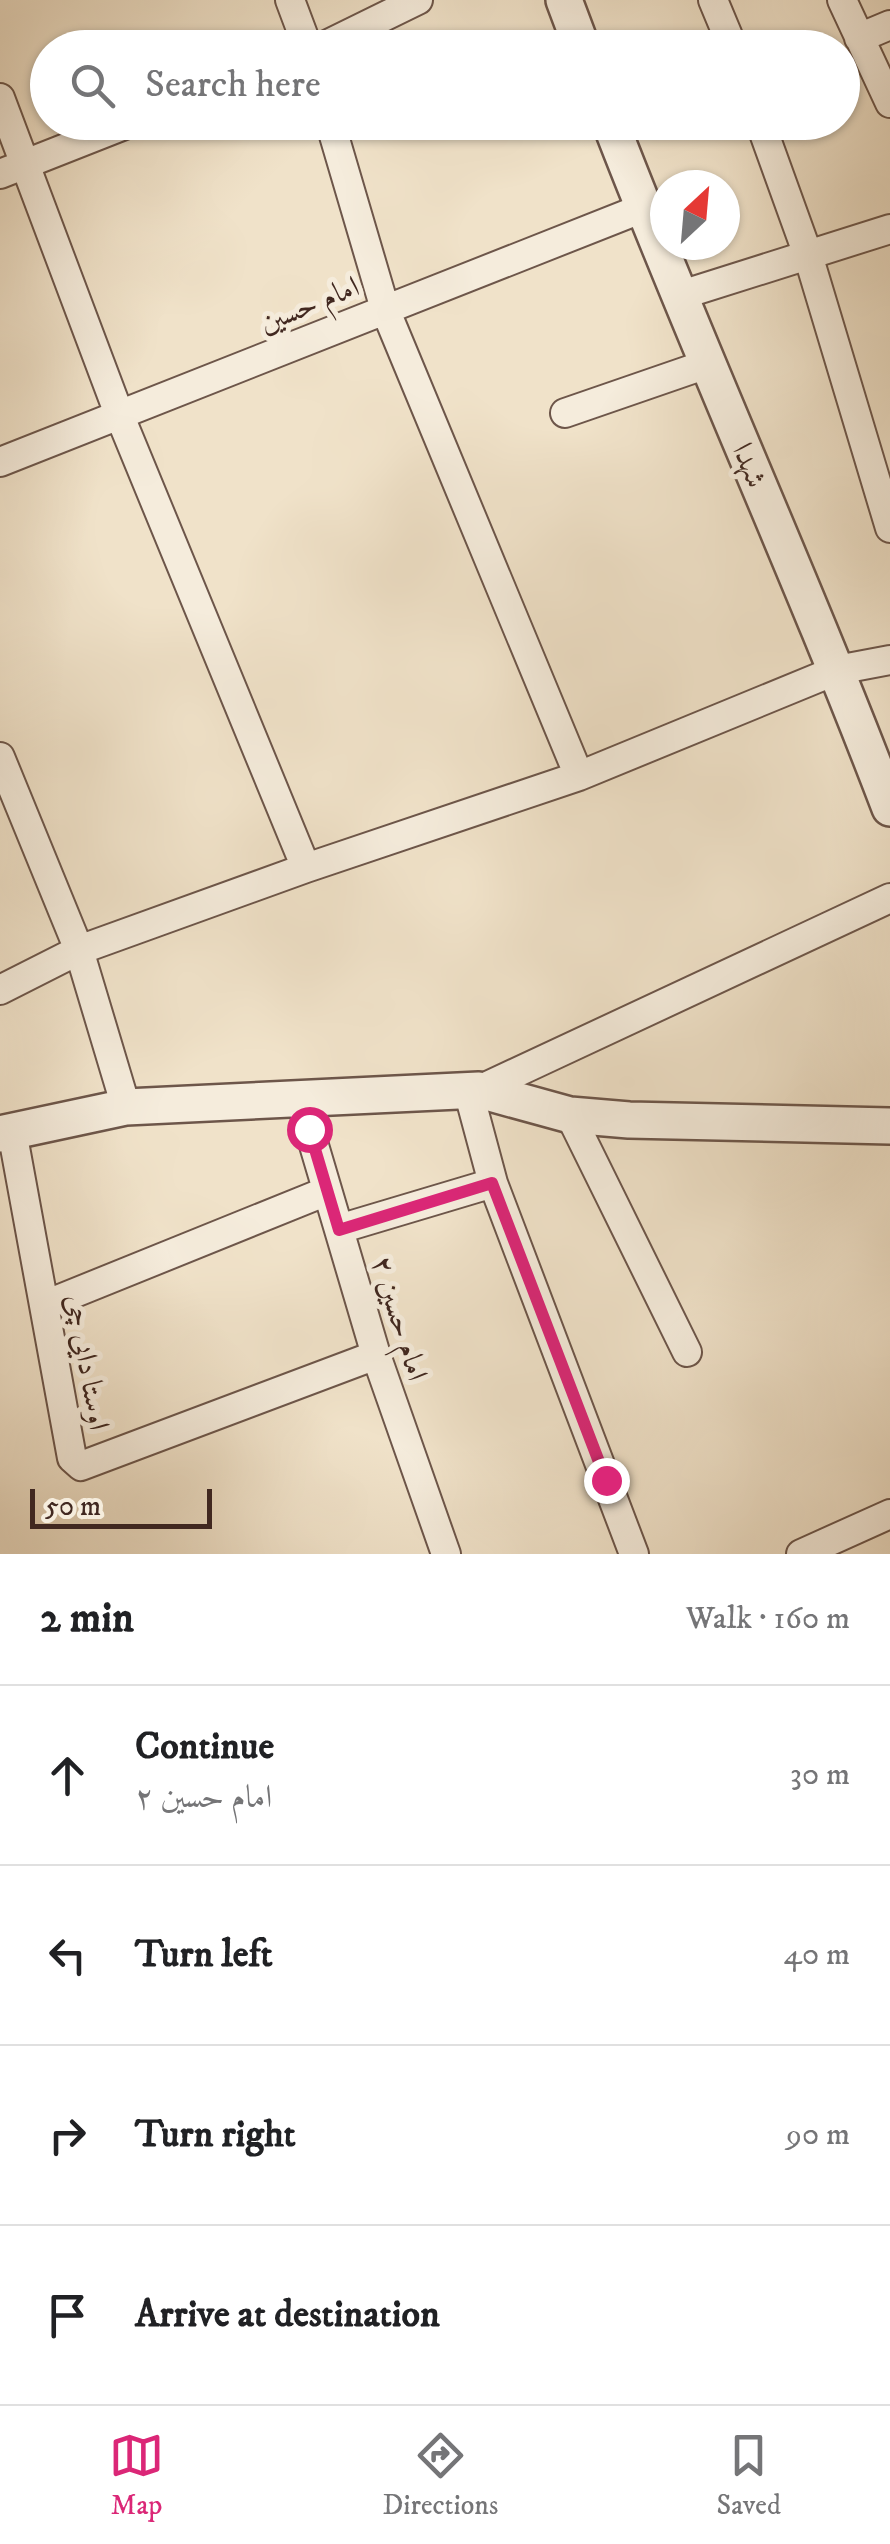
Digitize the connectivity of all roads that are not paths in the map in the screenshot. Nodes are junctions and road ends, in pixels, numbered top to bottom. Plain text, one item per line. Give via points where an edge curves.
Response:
1 (290, 0) edge
2 (418, 0) edge
3 (564, 0) edge
4 (713, 0) edge
5 (842, 0) edge
6 (890, 25) edge
7 (301, 30) edge
8 (357, 30) edge
9 (575, 30) edge
10 (726, 30) edge
11 (856, 30) edge
12 (860, 38) joint
13 (0, 98) edge
14 (890, 103) edge
15 (86, 140) edge
16 (335, 140) edge
17 (617, 140) edge
18 (766, 140) edge
19 (12, 169) edge
20 (643, 208) junction
21 (890, 229) edge
22 (808, 255) junction
23 (678, 296) junction
24 (384, 308) junction
25 (707, 364) junction
26 (565, 413) dead end
27 (119, 414) junction
28 (0, 462) edge
29 (890, 528) edge
30 (890, 660) edge
31 (837, 670) junction
32 (0, 758) edge
33 (579, 776) junction
34 (890, 808) edge
35 (306, 868) junction
36 (890, 898) edge
37 (80, 950) junction
38 (0, 990) edge
39 (474, 1090) junction
40 (300, 1098) junction
41 (126, 1107) junction
42 (570, 1115) junction
43 (890, 1126) edge
44 (6, 1133) edge
45 (492, 1183) junction
46 (327, 1191) junction
47 (339, 1230) junction
48 (45, 1305) junction
49 (686, 1352) dead end
50 (376, 1354) junction
51 (890, 1514) edge
52 (446, 1554) edge
53 (634, 1554) edge
54 (801, 1554) edge

1 - 7 street
2 - 8 street
3 - 9 street
4 - 10 street
5 - 11 street
6 - 12 street
12 - 14 street
13 - 19 street
15 - 19 street
16 - 24 street
17 - 20 street, شهدا
18 - 22 street
19 - 27 street
20 - 23 street, شهدا
20 - 24 street, امام حسین
21 - 22 street
22 - 23 street
22 - 29 street
23 - 25 street, شهدا
24 - 27 street, امام حسین
24 - 33 street
25 - 26 street
25 - 31 street, شهدا
27 - 28 street, امام حسین
27 - 35 street
30 - 31 street
31 - 33 street
31 - 34 street, شهدا
32 - 37 street
33 - 35 street
35 - 37 street
36 - 39 street
37 - 38 street
37 - 41 street
39 - 40 street
39 - 42 street
39 - 45 street
40 - 41 street
40 - 46 street, امام حسین ۲
41 - 44 street
42 - 43 street
42 - 49 street
44 - 48 street, اوستا دایی چی
45 - 47 street
45 - 53 street
46 - 47 street, امام حسین ۲
46 - 48 street
47 - 50 street, امام حسین ۲
48 - 50 street, اوستا دایی چی via 72,1458 82,1466
50 - 52 street, امام حسین ۲
51 - 54 street

